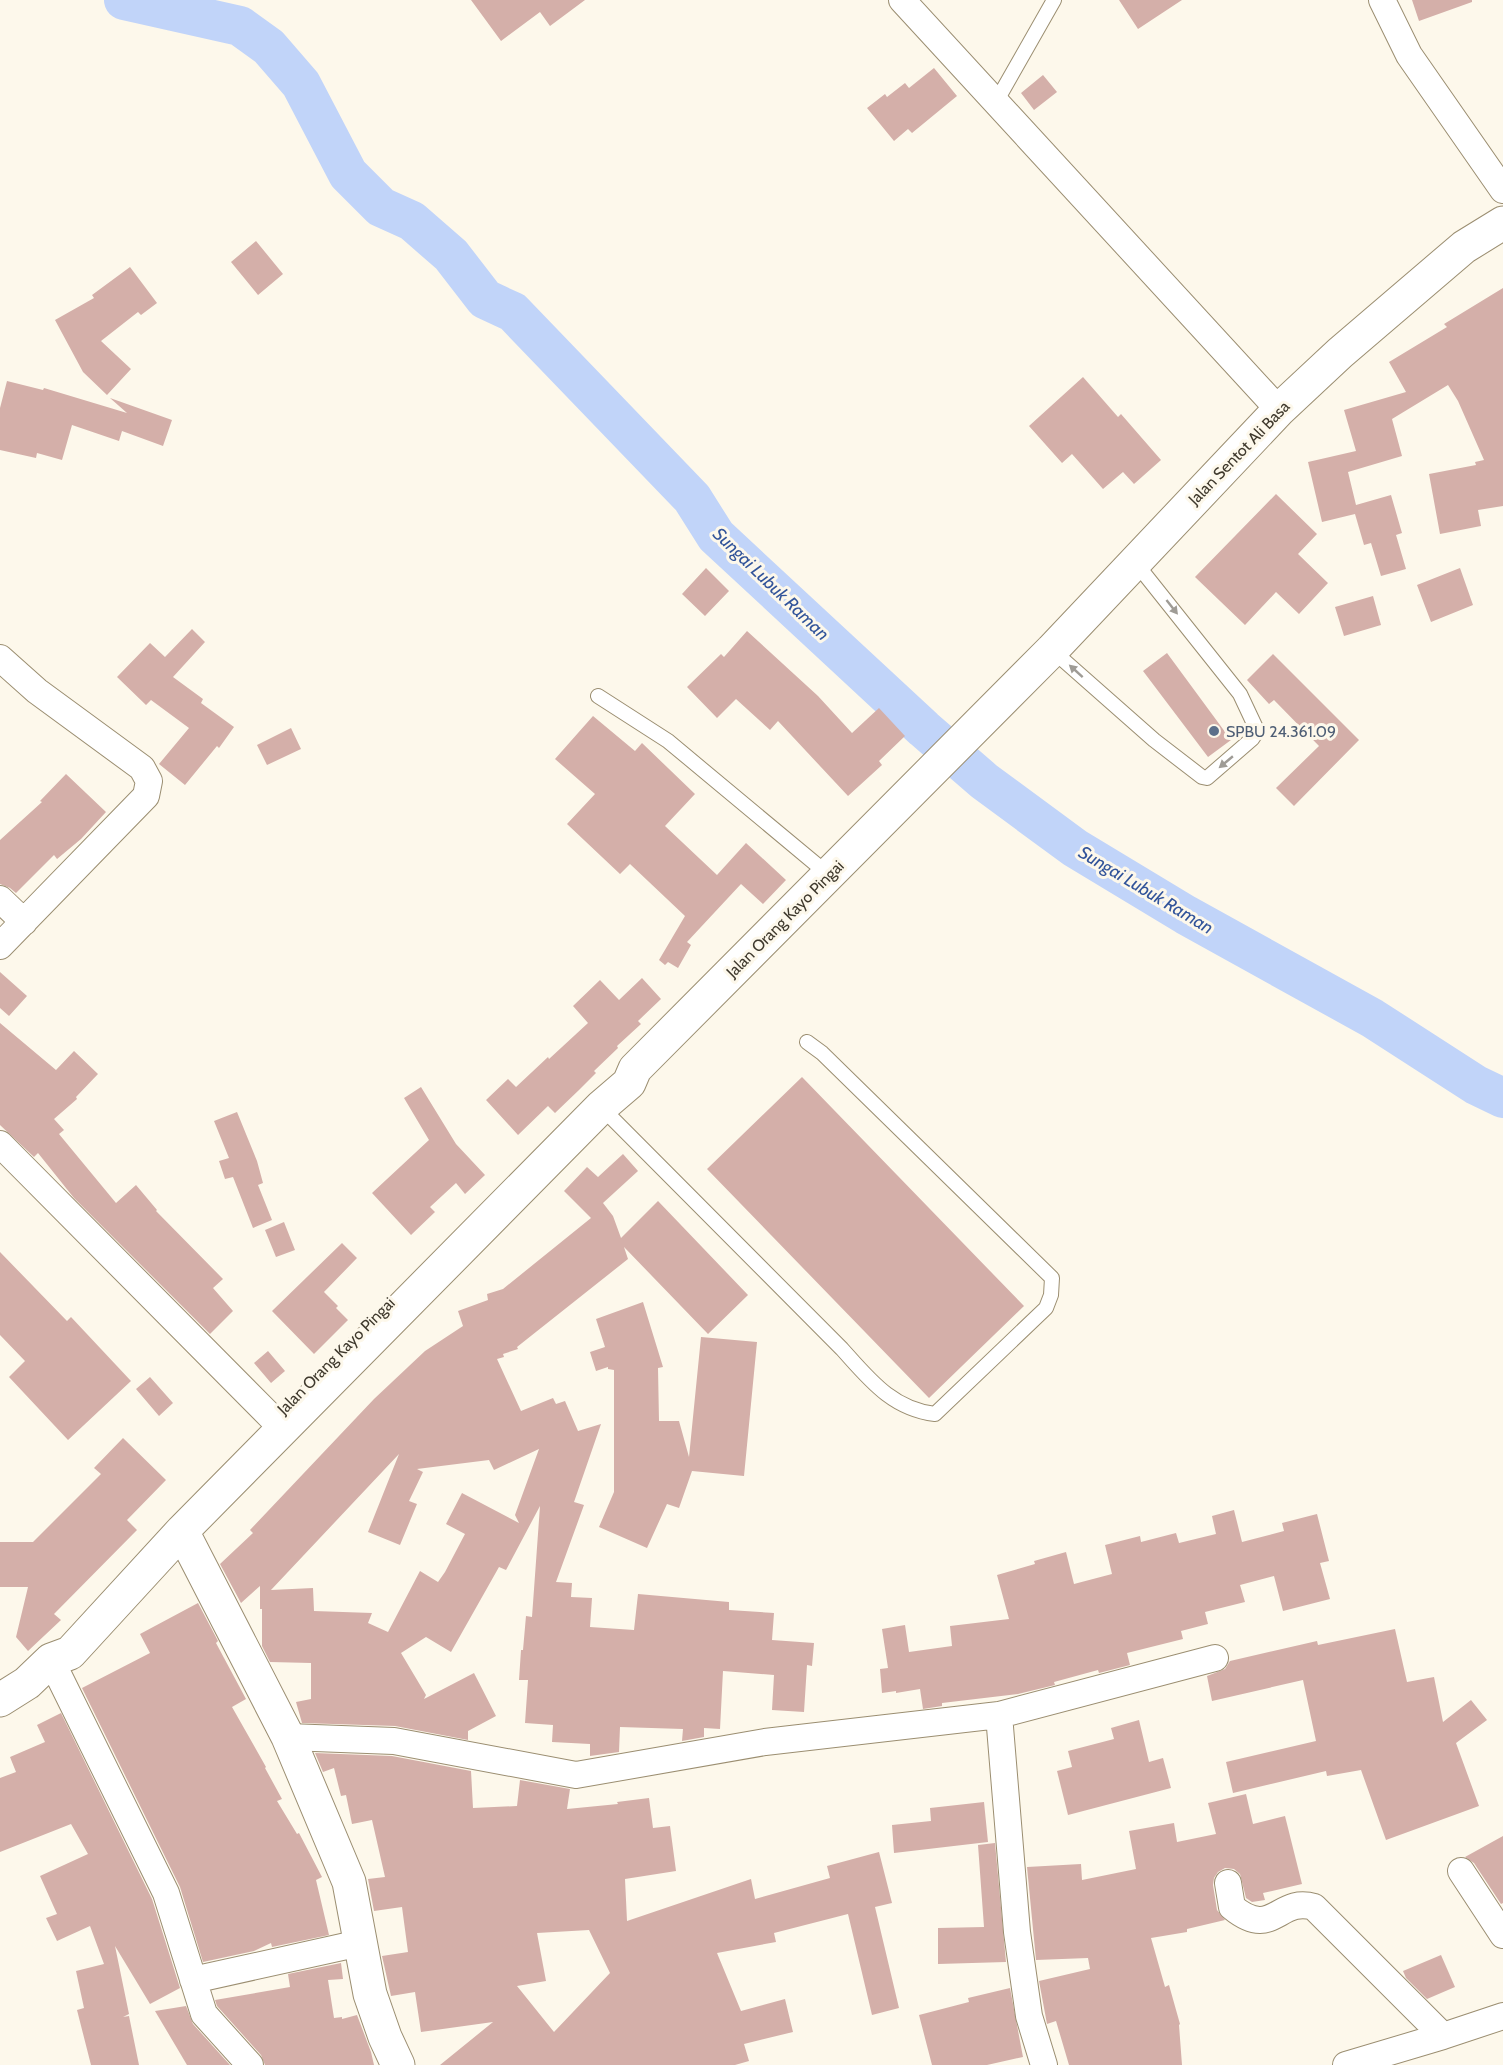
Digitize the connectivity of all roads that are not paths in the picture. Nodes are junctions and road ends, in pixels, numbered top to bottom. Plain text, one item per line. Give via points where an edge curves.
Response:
1 (902, 0) edge
2 (1054, 0) edge
3 (1382, 0) edge
4 (996, 102) junction
5 (1503, 190) edge
6 (1503, 223) edge
7 (1279, 410) junction
8 (1135, 562) junction
9 (1052, 650) junction
10 (0, 658) edge
11 (598, 696) dead end
12 (996, 705) joint
13 (829, 875) junction
14 (0, 899) edge
15 (24, 921) junction
16 (0, 946) edge
17 (807, 1042) dead end
18 (636, 1068) junction
19 (601, 1107) junction
20 (0, 1144) edge
21 (273, 1419) junction
22 (182, 1531) junction
23 (1215, 1658) dead end
24 (51, 1660) junction
25 (0, 1700) edge
26 (999, 1715) junction
27 (288, 1737) junction
28 (1461, 1871) dead end
29 (1228, 1883) dead end
30 (1503, 1935) edge
31 (360, 1943) junction
32 (193, 1980) junction
33 (1503, 2016) edge
34 (1443, 2036) junction
35 (250, 2065) edge
36 (398, 2065) edge
37 (1044, 2065) edge
38 (1346, 2065) edge

1 - 4 street
2 - 4 lane
3 - 5 street via 1409,55
4 - 7 street
6 - 7 main road, Jalan Sentot Ali Basa via 1464,247
7 - 8 main road, Jalan Sentot Ali Basa
8 - 9 main road, Jalan Sentot Ali Basa
8 -> 9 lane via 1240,694 1256,728 1252,739 1207,778 1202,777
9 - 12 main road, Jalan Sentot Ali Basa
10 - 15 street via 142,768 149,781 146,796
11 - 13 lane via 668,741
12 - 13 main road, Jalan Orang Kayo Pingai
13 - 18 main road, Jalan Orang Kayo Pingai
14 - 15 street
15 - 16 street
17 - 19 lane via 1052,1278 1046,1308 934,1414 910,1409 876,1387
18 - 19 main road, Jalan Orang Kayo Pingai via 629,1083
18 - 21 main road, Jalan Orang Kayo Pingai via 617,1072
19 - 22 main road, Jalan Orang Kayo Pingai
20 - 21 street
21 - 24 main road, Jalan Orang Kayo Pingai via 55,1641
22 - 24 main road, Jalan Orang Kayo Pingai via 70,1653
22 - 27 main road
23 - 26 street
24 - 25 main road, Jalan Orang Kayo Pingai via 27,1683
24 - 32 street via 166,1893
26 - 27 street via 765,1742 576,1775 394,1741
26 - 37 street via 1019,1942 1029,2016
27 - 31 main road via 349,1882
28 - 30 street
29 - 34 street via 1232,1907 1253,1919 1274,1918 1291,1906 1314,1907
31 - 32 street
31 - 36 main road via 370,1994
32 - 35 street via 204,2014
33 - 34 street
34 - 38 street

